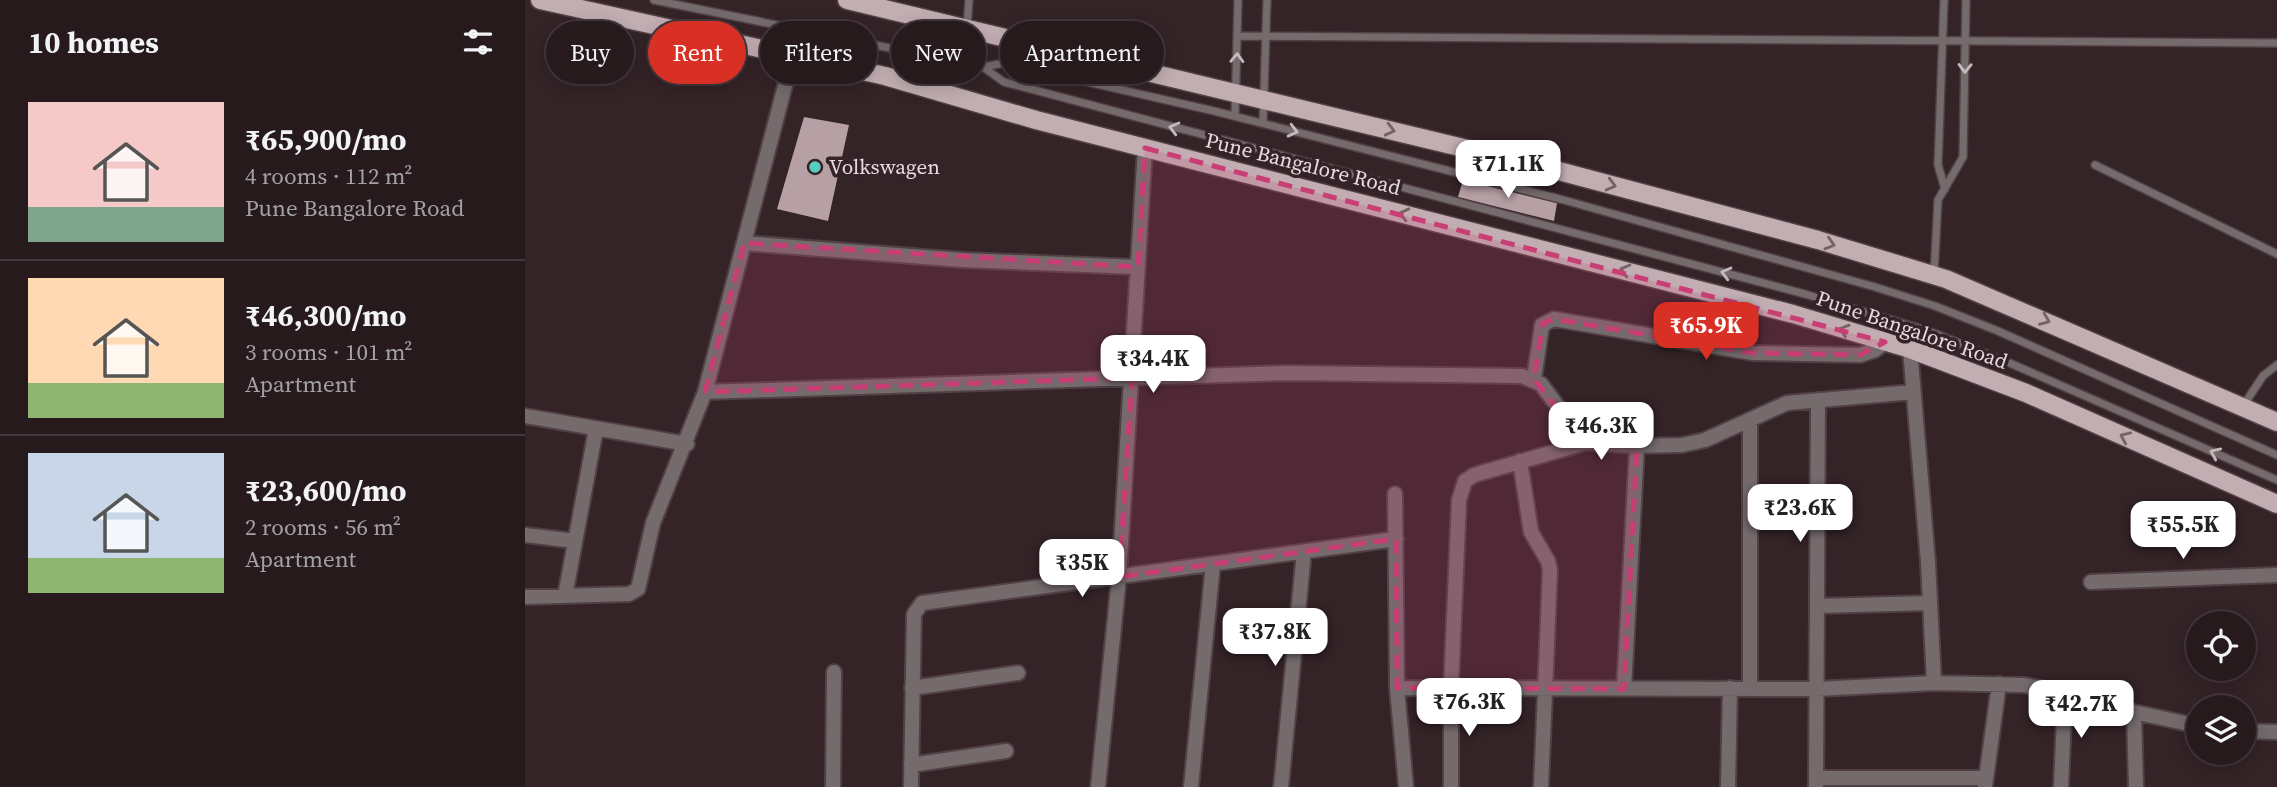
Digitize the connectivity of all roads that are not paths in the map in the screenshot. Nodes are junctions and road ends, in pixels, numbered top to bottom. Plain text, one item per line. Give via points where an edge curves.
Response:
1 (540, 0) edge
2 (654, 0) edge
3 (847, 0) edge
4 (969, 0) edge
5 (1238, 0) edge
6 (1267, 0) edge
7 (1944, 0) edge
8 (1966, 0) edge
9 (934, 21) edge
10 (968, 21) edge
11 (986, 34) edge
12 (1237, 36) junction
13 (1266, 36) junction
14 (1943, 40) junction
15 (1966, 40) junction
16 (2277, 43) edge
17 (760, 48) edge
18 (891, 48) edge
19 (986, 66) edge
20 (986, 69) edge
21 (877, 74) edge
22 (785, 84) edge
23 (1236, 93) junction
24 (1265, 100) junction
25 (1235, 116) junction
26 (1263, 123) junction
27 (1145, 148) junction
28 (2095, 165) dead end
29 (1945, 188) junction
30 (744, 243) junction
31 (2277, 254) edge
32 (1139, 267) junction
33 (1934, 276) junction
34 (1885, 342) junction
35 (1910, 349) junction
36 (2277, 366) edge
37 (1132, 378) junction
38 (1534, 379) junction
39 (1913, 392) junction
40 (705, 393) junction
41 (1818, 400) junction
42 (2243, 407) junction
43 (525, 416) edge
44 (1750, 420) junction
45 (2277, 422) edge
46 (596, 429) junction
47 (1585, 443) junction
48 (687, 444) junction
49 (1637, 446) junction
50 (2277, 455) edge
51 (1520, 461) junction
52 (2277, 480) edge
53 (1395, 494) dead end
54 (2277, 504) edge
55 (525, 535) edge
56 (1396, 539) junction
57 (575, 541) junction
58 (1304, 552) junction
59 (1213, 564) junction
60 (2277, 575) edge
61 (1118, 577) junction
62 (2091, 582) dead end
63 (565, 596) junction
64 (525, 597) edge
65 (1930, 603) junction
66 (1817, 606) junction
67 (834, 672) dead end
68 (1018, 673) dead end
69 (1934, 683) junction
70 (1999, 684) junction
71 (912, 688) junction
72 (1397, 688) junction
73 (1451, 688) junction
74 (1730, 688) junction
75 (1750, 688) junction
76 (1624, 689) junction
77 (1817, 689) junction
78 (1544, 690) junction
79 (2065, 692) junction
80 (2134, 712) junction
81 (2186, 723) edge
82 (2256, 731) edge
83 (2277, 732) edge
84 (1006, 751) dead end
85 (912, 765) junction
86 (1816, 783) edge
87 (1986, 783) edge
88 (834, 787) edge
89 (911, 787) edge
90 (1098, 787) edge
91 (1191, 787) edge
92 (1281, 787) edge
93 (1406, 787) edge
94 (1451, 787) edge
95 (1541, 787) edge
96 (1728, 787) edge
97 (2061, 787) edge
98 (2136, 787) edge

1 - 17 main road, Pune Bangalore Road
2 - 18 lane
3 - 9 main road
4 - 10 lane
5 - 12 lane
6 - 13 lane
7 - 14 lane
8 - 15 lane
11 - 23 main road
12 - 13 lane
23 -> 12 lane
13 - 14 lane
13 - 24 lane
14 - 15 lane
14 - 29 lane via 1938,165
15 - 16 lane
15 -> 29 lane via 1963,158
19 - 25 lane via 1004,63
52 -> 20 lane via 1928,331 1805,294 1004,82
21 - 27 main road, Pune Bangalore Road
22 - 30 street
23 - 24 main road
23 - 25 lane
24 - 26 lane
24 -> 33 main road via 1555,170
25 - 26 lane
26 -> 50 lane via 1688,233 1935,306
27 - 32 street
34 -> 27 main road, Pune Bangalore Road
28 - 31 lane
29 - 33 lane via 1936,210
30 - 32 street via 963,260
30 - 40 street
32 - 37 street
33 -> 42 main road
34 - 35 main road, Pune Bangalore Road
34 - 38 street via 1860,355 1753,353 1554,320 1542,325
35 - 39 street
54 -> 35 main road, Pune Bangalore Road via 2026,393
36 - 42 lane via 2263,376
37 - 38 street via 1286,373
37 - 40 street
37 - 61 street
38 - 47 street
39 - 41 street
39 - 65 street
40 - 48 street
41 - 44 street via 1787,403
41 - 66 street
42 - 45 main road
43 - 46 street
44 - 49 street via 1706,440
44 - 75 street
46 - 48 street
46 - 57 street
47 - 49 street
47 - 51 street
48 - 63 street via 653,523 635,592
49 - 76 street
51 - 73 street via 1474,475 1461,489
51 - 78 street via 1531,532 1550,570
53 - 56 street
55 - 57 street
56 - 58 street
56 - 72 street
57 - 63 street
58 - 59 street
58 - 92 street
59 - 61 street
59 - 91 street
60 - 62 street
61 - 71 street via 922,603 914,614
61 - 90 street
63 - 64 street
65 - 66 street
65 - 69 street
66 - 77 street
67 - 88 street
68 - 71 street
69 - 70 street
69 - 77 street
70 - 79 street
70 - 87 street
71 - 85 street
72 - 73 street
72 - 93 street
73 - 78 street
73 - 94 street
74 - 75 street
74 - 76 street
74 - 96 street
75 - 77 street
76 - 78 street
77 - 86 street
78 - 95 street
79 - 80 street
79 - 97 street
80 - 81 street
80 - 98 street
82 - 83 street
84 - 85 street
85 - 89 street
86 - 87 street

